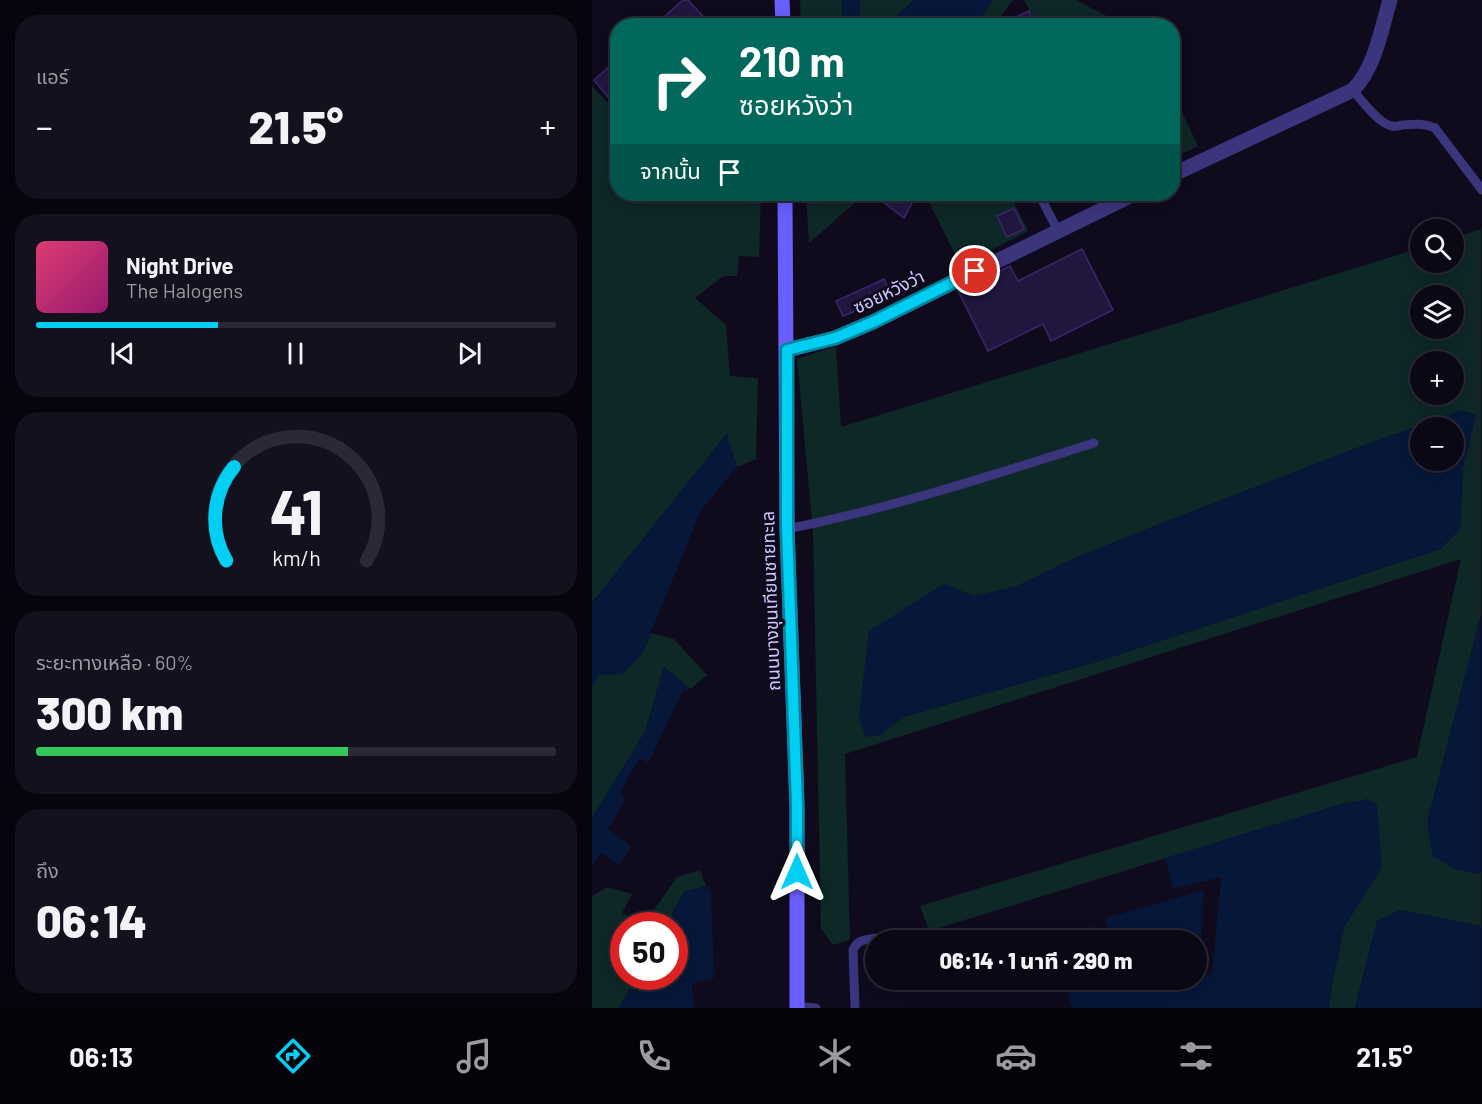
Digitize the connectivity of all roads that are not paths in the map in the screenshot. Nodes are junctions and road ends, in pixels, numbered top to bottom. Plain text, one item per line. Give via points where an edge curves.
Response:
1 (782, 0) edge
2 (1390, 0) edge
3 (783, 18) edge
4 (1353, 90) junction
5 (1180, 171) edge
6 (1482, 190) edge
7 (785, 201) edge
8 (1043, 201) edge
9 (1120, 201) edge
10 (1058, 231) junction
11 (787, 350) junction
12 (1094, 443) dead end
13 (787, 529) junction
14 (865, 941) edge
15 (794, 1007) edge
16 (816, 1008) edge
17 (855, 1008) edge

1 - 3 main road
2 - 4 street via 1374,55
4 - 5 street
4 - 6 lane via 1385,123 1435,128
7 - 11 main road, ถนนบางขุนเทียนชายทะเล
8 - 10 lane
9 - 10 street, ซอยหวังว่า
10 - 11 street, ซอยหวังว่า via 873,322 835,338
11 - 13 main road, ถนนบางขุนเทียนชายทะเล
12 - 13 lane via 840,519
13 - 15 main road, ถนนบางขุนเทียนชายทะเล via 797,805
14 - 17 lane via 853,950
15 - 16 lane

